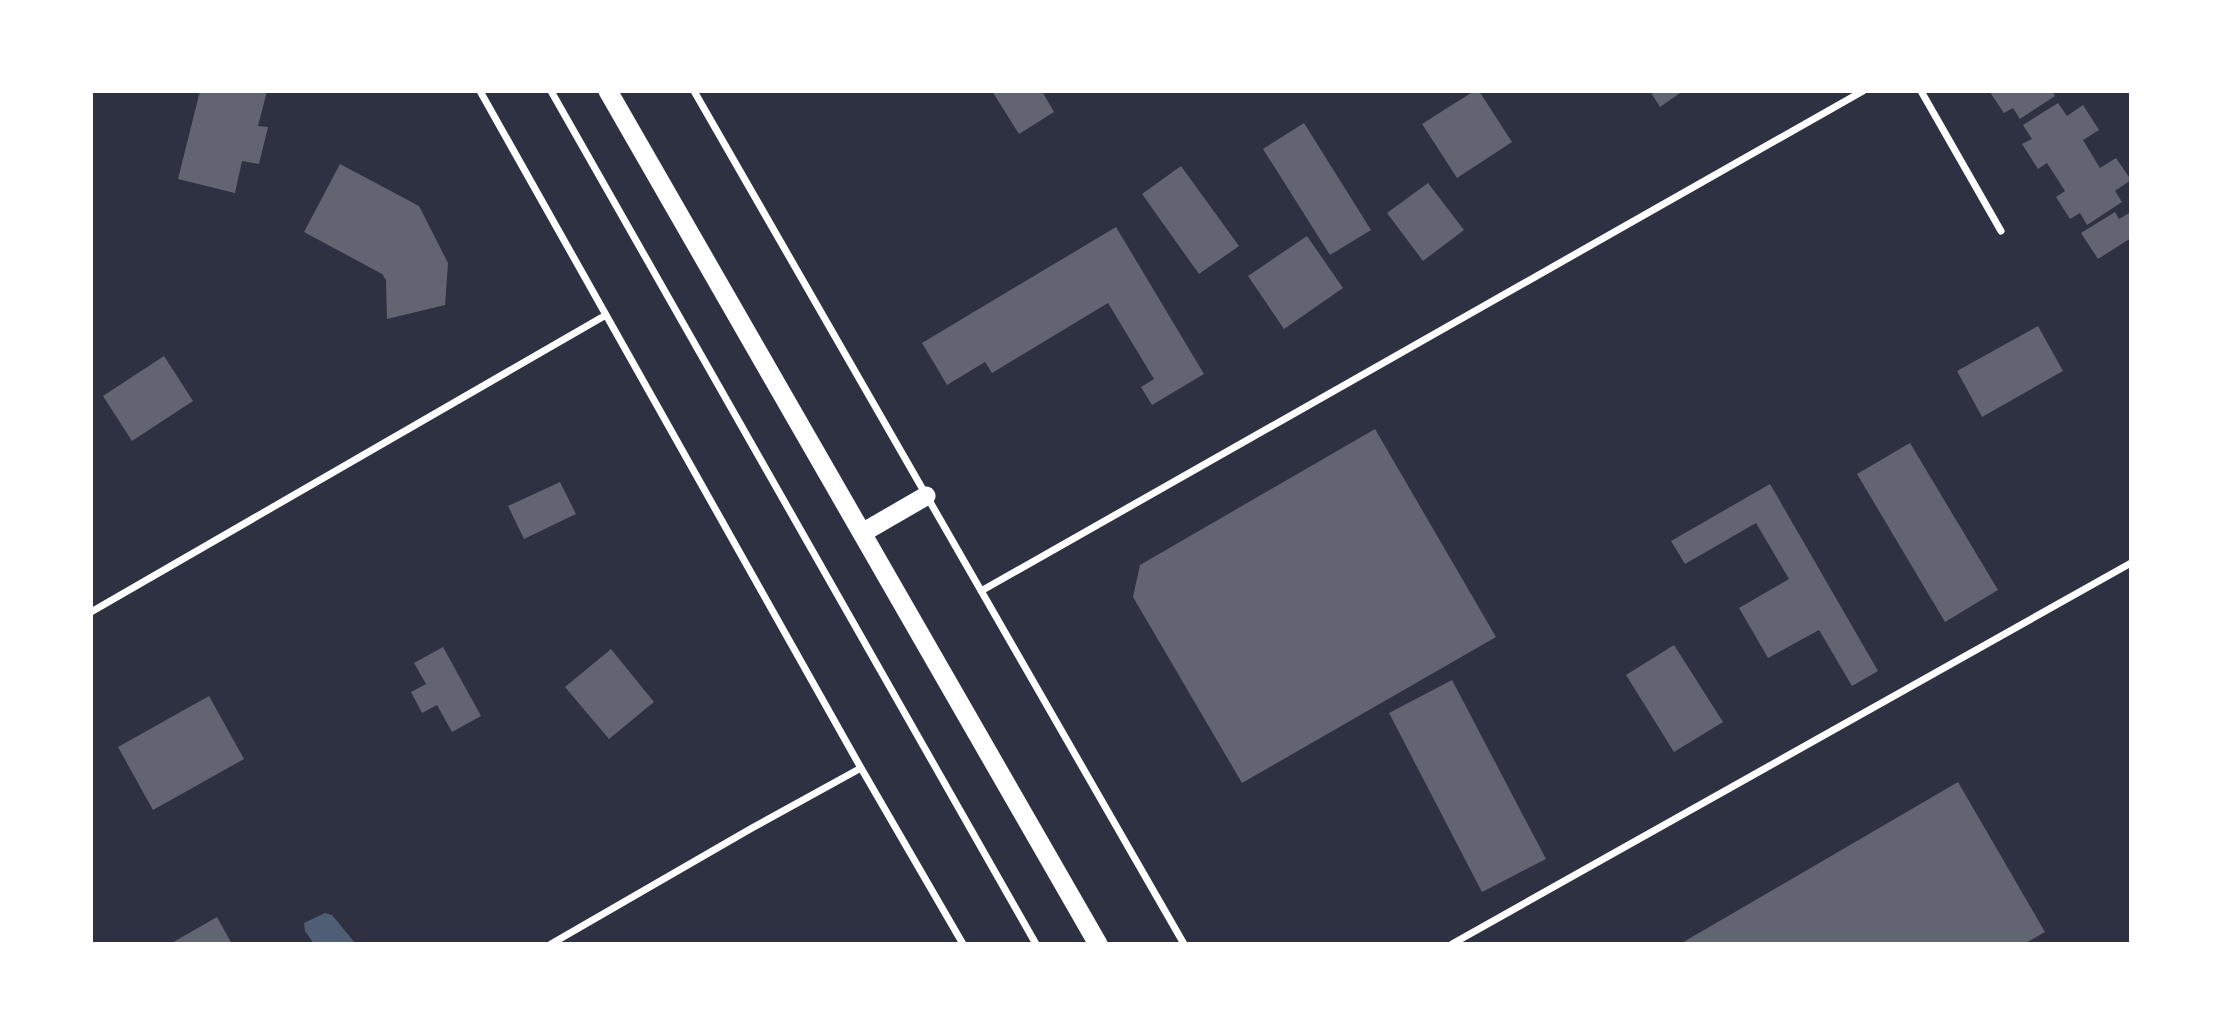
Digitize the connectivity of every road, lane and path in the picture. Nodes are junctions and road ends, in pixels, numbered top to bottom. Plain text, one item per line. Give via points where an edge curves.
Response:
1 (480, 91) edge
2 (551, 91) edge
3 (608, 91) edge
4 (694, 91) edge
5 (1863, 91) edge
6 (1921, 91) edge
7 (2001, 231) dead end
8 (606, 315) junction
9 (926, 496) junction
10 (862, 533) junction
11 (2131, 564) edge
12 (981, 591) junction
13 (91, 612) edge
14 (861, 768) junction
15 (551, 944) edge
16 (963, 944) edge
17 (1036, 944) edge
18 (1098, 944) edge
19 (1184, 944) edge
20 (1452, 944) edge

1 - 8 street
2 - 17 street
3 - 10 highway
4 - 9 street
5 - 12 street
6 - 7 street
8 - 13 street
8 - 14 street
9 - 10 highway
9 - 12 street
10 - 18 highway
11 - 20 street
12 - 19 street
14 - 15 street
14 - 16 street

